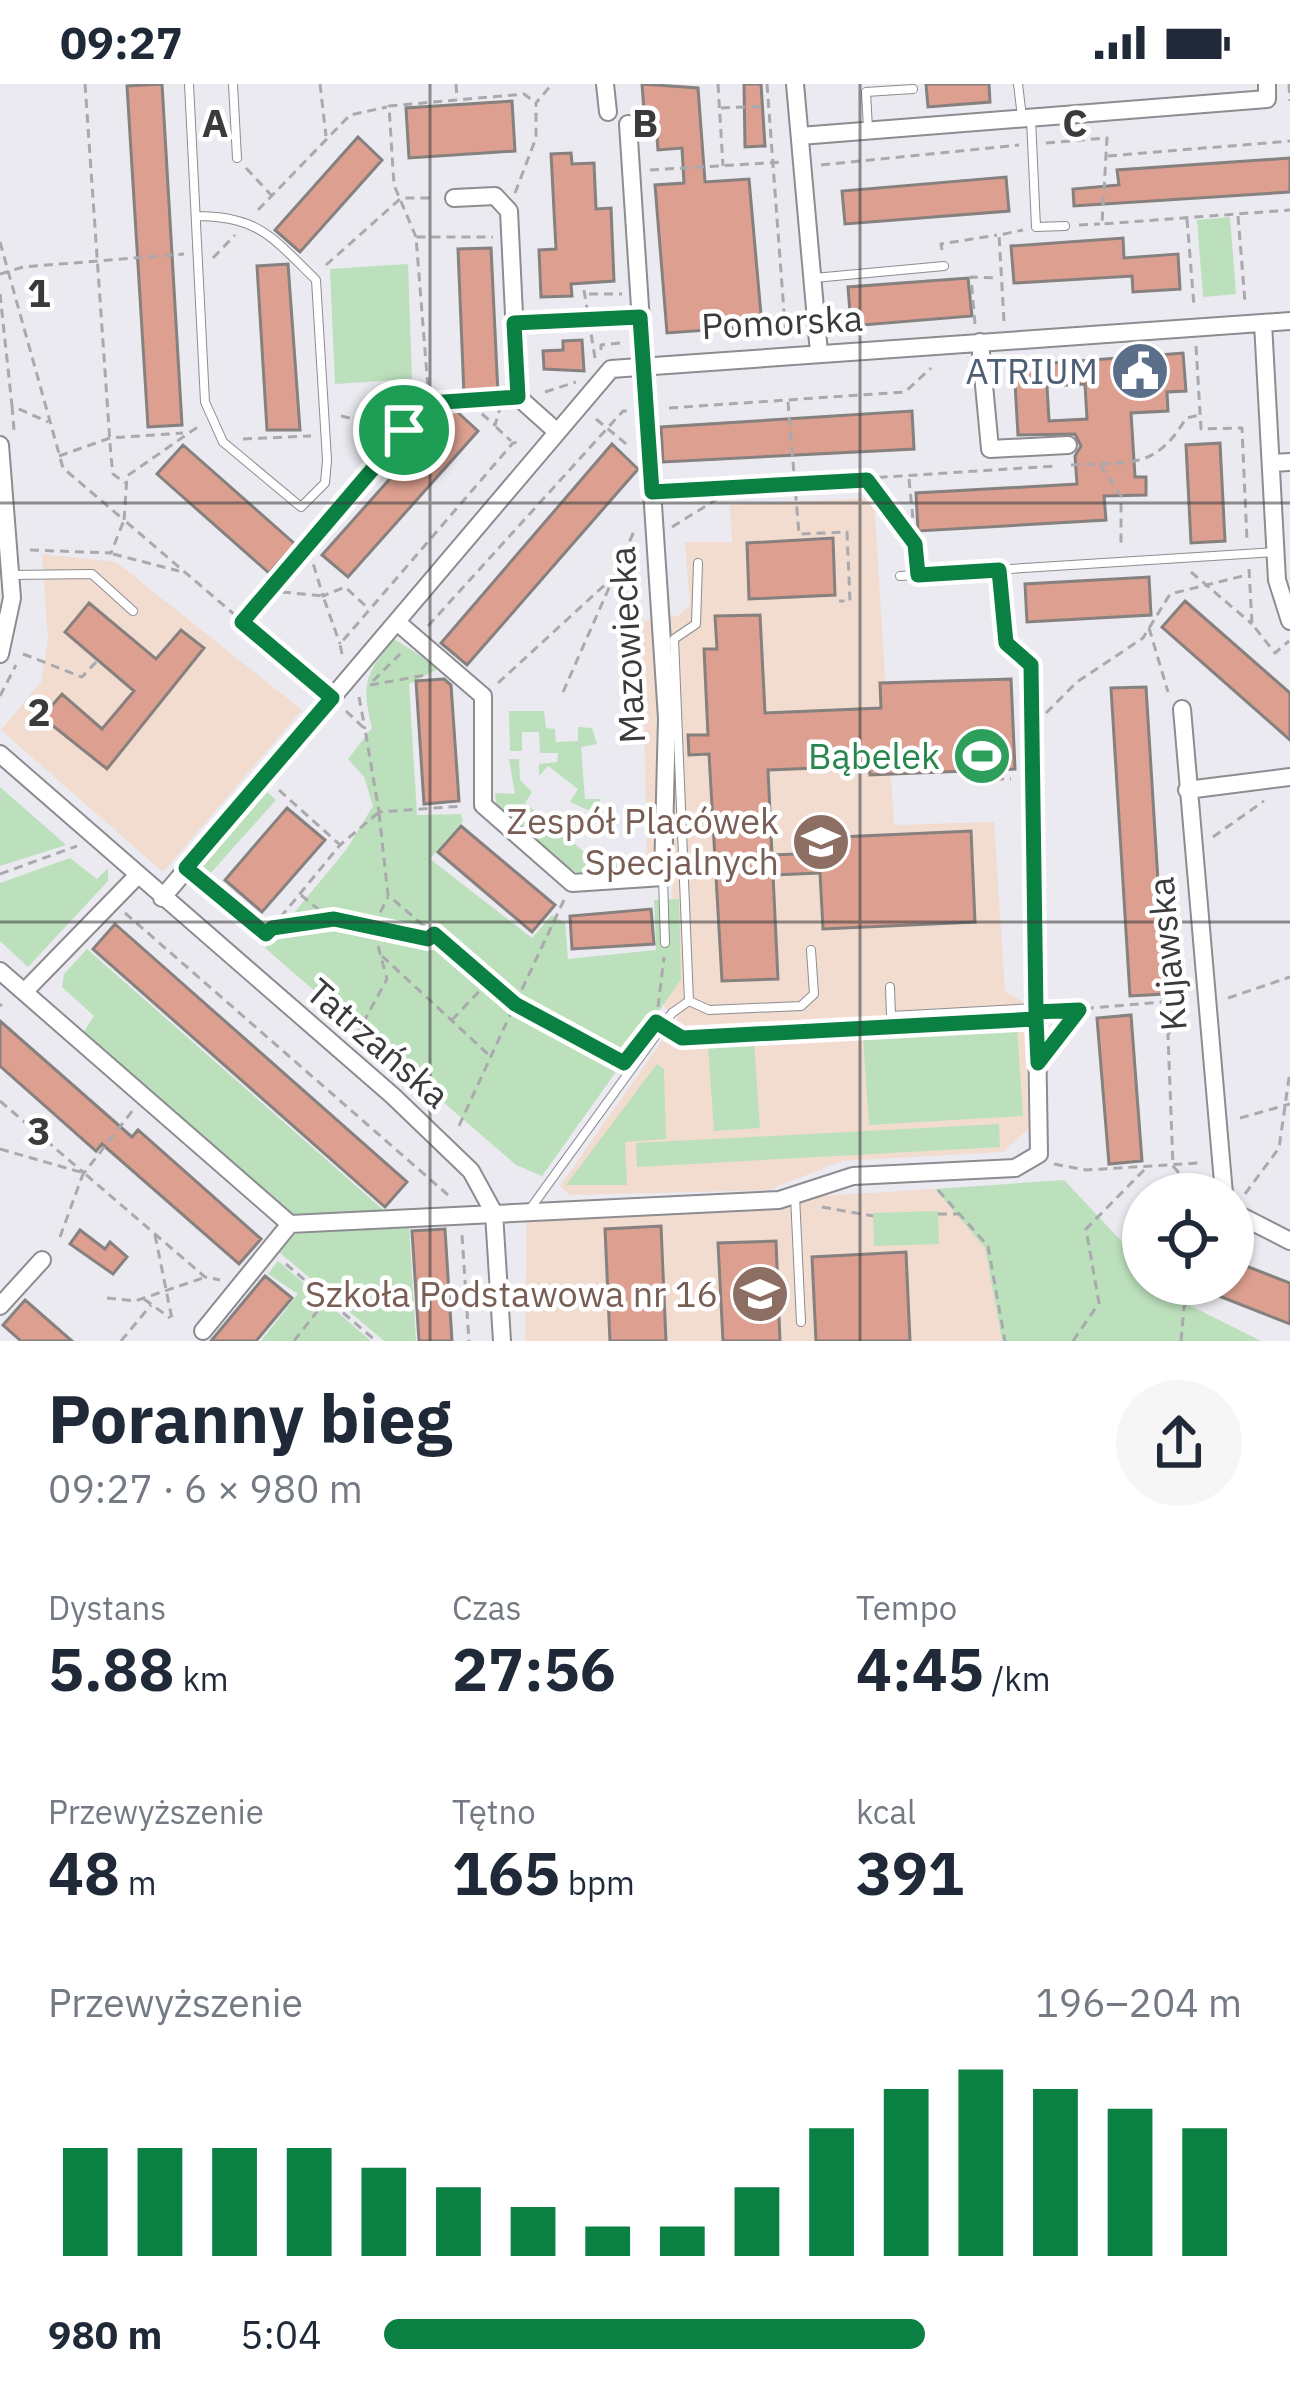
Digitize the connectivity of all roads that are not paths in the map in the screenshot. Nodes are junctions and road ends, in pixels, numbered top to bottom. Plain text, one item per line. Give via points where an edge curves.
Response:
1 (189, 84) edge
2 (233, 84) edge
3 (605, 84) edge
4 (795, 84) edge
5 (1018, 84) edge
6 (913, 88) dead end
7 (1267, 92) edge
8 (608, 112) dead end
9 (1027, 118) junction
10 (628, 124) dead end
11 (868, 130) junction
12 (800, 136) junction
13 (237, 158) road end
14 (454, 198) road end
15 (196, 216) junction
16 (1066, 226) road end
17 (944, 266) road end
18 (812, 279) junction
19 (1290, 321) edge
20 (1263, 322) junction
21 (978, 337) junction
22 (819, 353) junction
23 (643, 365) junction
24 (552, 428) junction
25 (0, 445) edge
26 (1068, 445) dead end
27 (1281, 463) edge
28 (9, 546) edge
29 (1275, 552) junction
30 (698, 563) dead end
31 (999, 570) junction
32 (10, 575) junction
33 (900, 576) dead end
34 (133, 611) dead end
35 (1290, 621) edge
36 (397, 622) junction
37 (1006, 643) road end
38 (0, 654) edge
39 (1176, 702) road end
40 (1032, 728) road end
41 (0, 754) edge
42 (1290, 777) edge
43 (1187, 790) junction
44 (136, 877) junction
45 (663, 877) junction
46 (162, 898) junction
47 (665, 943) road end
48 (812, 950) dead end
49 (0, 971) edge
50 (890, 987) dead end
51 (24, 992) junction
52 (689, 1001) junction
53 (1035, 1010) junction
54 (1220, 1173) edge
55 (795, 1199) junction
56 (529, 1210) junction
57 (494, 1213) junction
58 (1254, 1220) edge
59 (290, 1224) junction
60 (1290, 1241) edge
61 (42, 1260) dead end
62 (0, 1306) edge
63 (801, 1322) dead end
64 (203, 1331) dead end
65 (502, 1341) edge

1 - 15 lane
2 - 13 lane
3 - 8 street
4 - 12 street
5 - 9 lane
6 - 11 lane via 866,92
7 - 9 street
9 - 11 street
9 - 16 lane via 1036,227
10 - 23 street, Mazowiecka
11 - 12 street
12 - 18 street
14 - 24 street via 495,196 504,205 514,399
15 - 15 lane via 205,402 221,440 301,507 325,483 316,280 248,221
17 - 18 lane
18 - 22 street
19 - 20 street, Pomorska
20 - 21 street, Pomorska
20 - 27 street
21 - 22 street, Pomorska
21 - 26 street via 990,449
22 - 23 street, Pomorska
23 - 24 street, Pomorska via 611,368
23 - 45 street, Mazowiecka via 667,718
24 - 36 street, Pomorska
25 - 28 street
27 - 29 street
28 - 32 street
29 - 31 lane
29 - 35 street
30 - 52 lane via 696,624 674,639
31 - 33 lane
31 - 37 lane
32 - 34 lane via 92,574
32 - 38 street
36 - 45 street via 483,697 483,805 572,883
36 - 46 street, Pomorska
39 - 43 street, Kujawska
40 - 53 street
41 - 44 street, Tatrzańska
42 - 43 street
43 - 54 street, Kujawska via 1198,999
44 - 46 street, Tatrzańska
44 - 51 street
45 - 47 lane
46 - 57 street, Tatrzańska via 449,1150
48 - 52 lane via 814,994 801,1006 709,1010
49 - 51 street
50 - 53 lane via 891,1016
51 - 59 street
52 - 56 lane via 662,1026
53 - 55 street via 1039,1154 1015,1168 853,1176
55 - 56 street
55 - 63 lane
56 - 57 street
57 - 59 street
57 - 65 street, Tatrzańska
58 - 60 street
59 - 64 street
61 - 62 street

